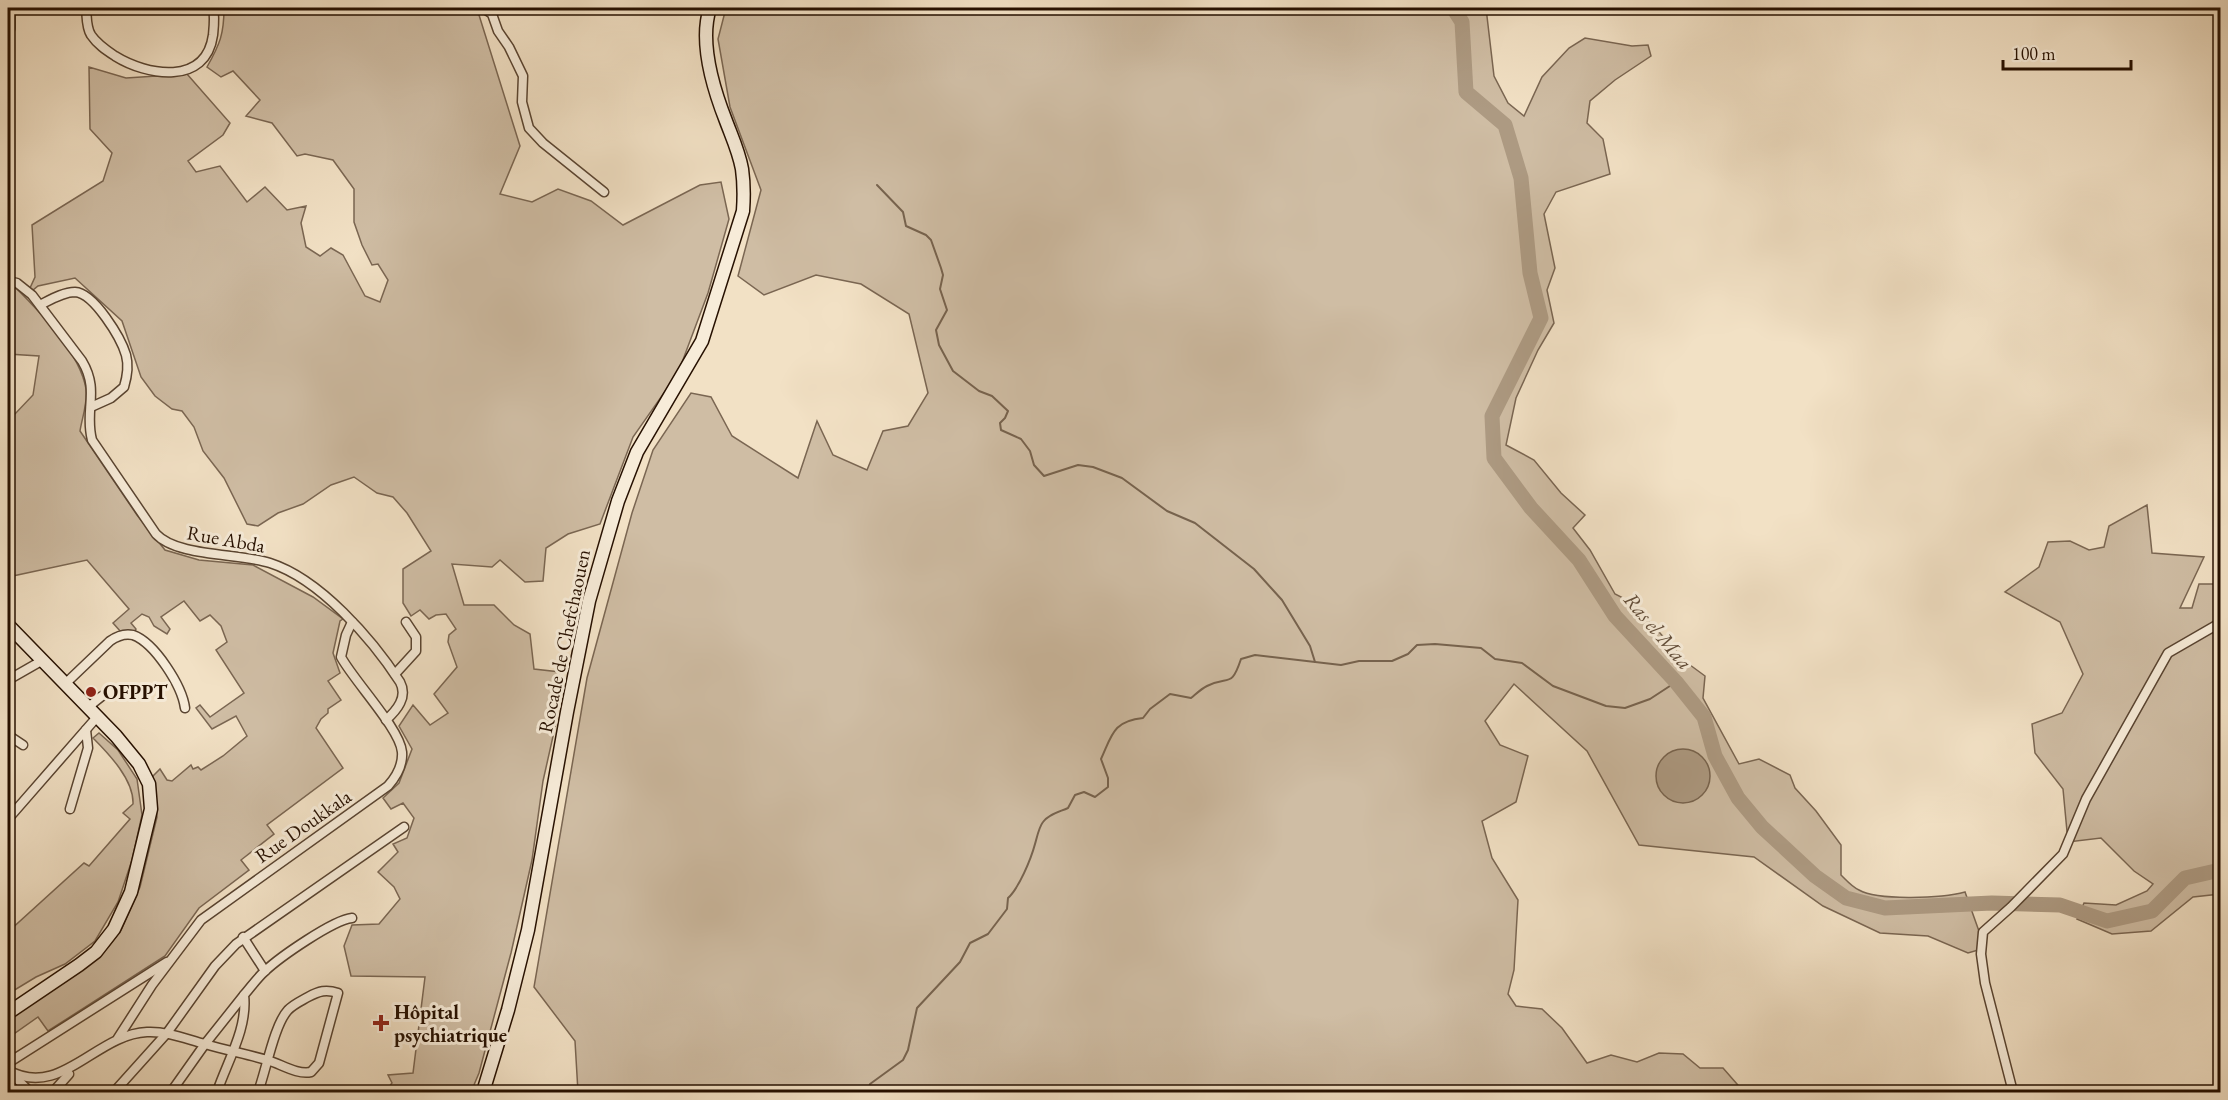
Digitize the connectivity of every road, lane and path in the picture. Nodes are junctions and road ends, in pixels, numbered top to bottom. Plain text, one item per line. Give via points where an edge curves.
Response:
1 (86, 8) edge
2 (213, 8) edge
3 (483, 8) edge
4 (710, 8) edge
5 (8, 9) edge
6 (8, 28) edge
7 (604, 192) dead end
8 (8, 281) edge
9 (40, 305) junction
10 (91, 406) junction
11 (352, 622) junction
12 (406, 622) dead end
13 (2220, 622) edge
14 (8, 625) edge
15 (43, 660) junction
16 (395, 674) junction
17 (8, 680) edge
18 (65, 684) junction
19 (140, 694) dead end
20 (88, 708) junction
21 (185, 708) dead end
22 (97, 717) junction
23 (386, 720) junction
24 (86, 730) junction
25 (8, 735) edge
26 (24, 745) dead end
27 (69, 809) dead end
28 (8, 819) edge
29 (404, 827) dead end
30 (352, 918) dead end
31 (243, 938) junction
32 (169, 961) junction
33 (265, 971) junction
34 (244, 995) junction
35 (8, 1013) edge
36 (167, 1033) junction
37 (118, 1038) junction
38 (205, 1044) junction
39 (232, 1052) junction
40 (269, 1060) junction
41 (8, 1063) edge
42 (9, 1071) edge
43 (72, 1071) junction
44 (30, 1092) edge
45 (53, 1092) edge
46 (114, 1092) edge
47 (171, 1092) edge
48 (217, 1092) edge
49 (258, 1092) edge
50 (483, 1092) edge
51 (2013, 1092) edge

1 - 2 street via 90,33 97,43 128,63 167,73 190,68 204,58 212,42
3 - 7 street via 492,14 523,76 522,102 529,128
4 - 50 main road, Rocade de Chefchaouen via 706,36 710,62 742,168 743,211 702,341 637,452 618,501 589,601 528,930
5 - 6 main road
8 - 9 street, Rue Abda via 26,288
9 - 10 street, Rue Abda via 87,370 92,386
9 - 10 street via 69,293 85,295 119,339 127,363 124,387 111,398
10 - 11 street, Rue Abda via 90,433 96,448 164,542 183,549 252,558 280,566 321,591
11 - 16 street, Rue Abda
11 - 23 street, Rue Doukkala via 341,657
12 - 16 street via 416,637 416,651
13 - 51 street via 2168,653 2086,799 2063,854 1985,929 1981,954 1985,983
14 - 15 main road
15 - 17 street
15 - 18 main road
16 - 23 street, Rue Abda via 403,694
18 - 20 main road
18 - 21 street via 110,641 129,634 144,642 162,663 180,688
19 - 20 street via 111,690
20 - 22 main road
22 - 24 street
22 - 35 main road via 139,764 149,784 151,816 131,892 119,921 96,952
23 - 32 street, Rue Doukkala via 402,752 399,769 388,786 209,913
24 - 27 street via 88,748
24 - 28 street
25 - 26 street
29 - 31 street
30 - 33 street via 310,939
31 - 33 street
31 - 36 street via 222,957
32 - 37 street, Rue Doukkala
32 - 41 street
33 - 34 street
34 - 38 street
34 - 39 street via 244,1013
36 - 37 street via 136,1033
36 - 38 street
36 - 46 street
37 - 43 street
38 - 39 street
38 - 47 street
39 - 40 street
39 - 48 street
40 - 40 street via 307,1073 317,1067 338,993 327,989 315,993 287,1011
40 - 49 street
42 - 43 street via 28,1082 54,1079
42 - 44 street
43 - 45 street

